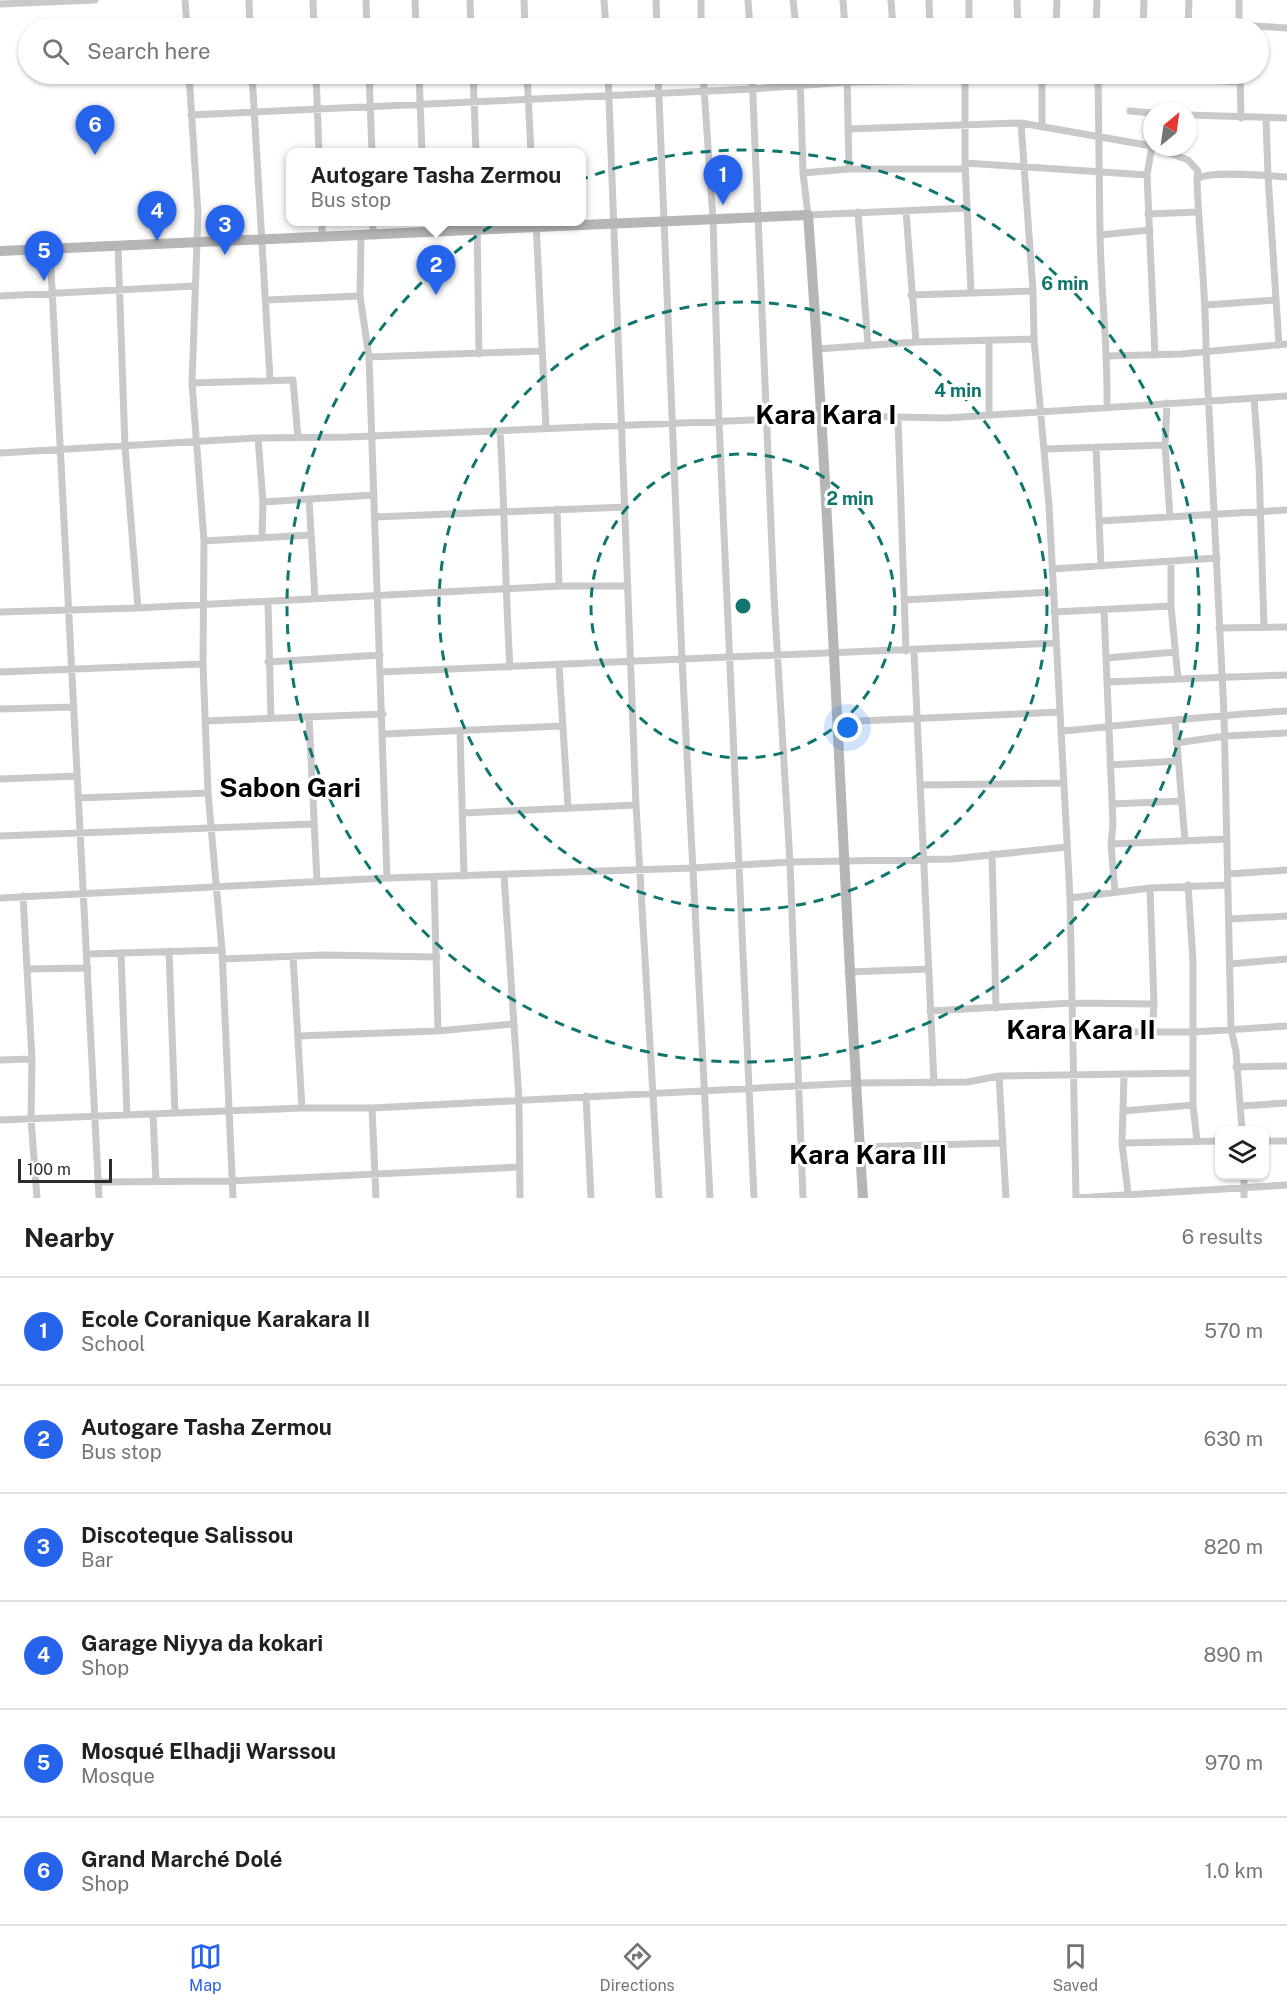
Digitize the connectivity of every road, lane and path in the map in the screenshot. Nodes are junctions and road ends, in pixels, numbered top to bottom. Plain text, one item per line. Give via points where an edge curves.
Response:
1 (58, 0) edge
2 (95, 0) edge
3 (185, 0) edge
4 (249, 0) edge
5 (313, 0) edge
6 (366, 0) edge
7 (415, 0) edge
8 (470, 0) edge
9 (524, 0) edge
10 (604, 0) edge
11 (656, 0) edge
12 (701, 0) edge
13 (748, 0) edge
14 (793, 0) edge
15 (843, 0) edge
16 (891, 0) edge
17 (929, 0) edge
18 (969, 0) edge
19 (1017, 0) edge
20 (1057, 0) edge
21 (1097, 0) edge
22 (1144, 0) edge
23 (1189, 0) edge
24 (1239, 0) edge
25 (0, 4) edge
26 (186, 18) edge
27 (250, 18) edge
28 (314, 18) edge
29 (367, 18) edge
30 (416, 18) edge
31 (471, 18) edge
32 (525, 18) edge
33 (605, 18) edge
34 (657, 18) edge
35 (701, 18) edge
36 (749, 18) edge
37 (795, 18) edge
38 (844, 18) edge
39 (892, 18) edge
40 (930, 18) edge
41 (969, 18) edge
42 (1018, 18) edge
43 (1056, 18) edge
44 (1096, 18) edge
45 (1143, 18) edge
46 (1188, 18) edge
47 (1238, 18) edge
48 (1269, 28) edge
49 (1287, 28) edge
50 (189, 84) edge
51 (252, 84) edge
52 (317, 84) edge
53 (369, 84) edge
54 (419, 84) edge
55 (473, 84) edge
56 (527, 84) edge
57 (608, 84) edge
58 (659, 84) edge
59 (702, 84) edge
60 (753, 84) edge
61 (812, 84) edge
62 (847, 84) edge
63 (965, 84) edge
64 (1042, 84) edge
65 (1098, 84) edge
66 (1240, 84) edge
67 (801, 86) junction
68 (753, 89) junction
69 (702, 90) junction
70 (659, 92) junction
71 (609, 95) junction
72 (528, 98) junction
73 (474, 102) junction
74 (420, 104) junction
75 (370, 106) junction
76 (318, 108) junction
77 (253, 111) junction
78 (1130, 111) dead end
79 (1143, 112) edge
80 (191, 115) junction
81 (1197, 116) edge
82 (1241, 118) junction
83 (1266, 118) junction
84 (1287, 118) edge
85 (1021, 123) junction
86 (964, 124) junction
87 (1042, 128) junction
88 (849, 129) junction
89 (1097, 135) junction
90 (320, 148) edge
91 (372, 148) edge
92 (422, 148) edge
93 (476, 148) edge
94 (531, 148) edge
95 (1175, 156) edge
96 (1023, 165) junction
97 (965, 166) junction
98 (849, 169) junction
99 (1099, 171) junction
100 (803, 173) junction
101 (1147, 175) junction
102 (1268, 176) junction
103 (1287, 177) edge
104 (1197, 179) junction
105 (967, 208) junction
106 (858, 212) junction
107 (906, 212) junction
108 (1197, 213) junction
109 (1148, 214) junction
110 (808, 215) junction
111 (757, 219) junction
112 (713, 220) junction
113 (663, 222) junction
114 (586, 224) edge
115 (614, 224) junction
116 (322, 226) edge
117 (373, 226) edge
118 (477, 226) edge
119 (536, 226) edge
120 (425, 227) edge
121 (1150, 230) junction
122 (1100, 235) junction
123 (373, 236) junction
124 (361, 237) junction
125 (322, 238) junction
126 (262, 241) junction
127 (196, 243) junction
128 (118, 246) junction
129 (50, 250) junction
130 (0, 251) edge
131 (195, 286) junction
132 (120, 291) junction
133 (1033, 291) junction
134 (971, 292) junction
135 (52, 293) junction
136 (911, 295) junction
137 (0, 296) edge
138 (360, 297) junction
139 (266, 300) junction
140 (1275, 300) junction
141 (1206, 305) junction
142 (1034, 339) junction
143 (989, 340) junction
144 (916, 342) junction
145 (1283, 345) edge
146 (868, 346) junction
147 (817, 349) junction
148 (1206, 350) junction
149 (542, 351) junction
150 (479, 354) junction
151 (1155, 354) junction
152 (1108, 356) junction
153 (369, 357) junction
154 (270, 379) junction
155 (192, 383) junction
156 (1287, 396) edge
157 (1254, 398) junction
158 (1210, 401) junction
159 (1167, 403) junction
160 (1107, 407) junction
161 (1042, 412) junction
162 (989, 416) junction
163 (823, 418) junction
164 (898, 419) junction
165 (767, 420) junction
166 (719, 422) junction
167 (672, 423) junction
168 (621, 427) junction
169 (546, 428) junction
170 (500, 431) junction
171 (372, 436) junction
172 (258, 438) junction
173 (298, 438) junction
174 (198, 442) junction
175 (1165, 445) junction
176 (125, 447) junction
177 (1095, 447) junction
178 (1045, 449) junction
179 (59, 450) junction
180 (0, 453) edge
181 (374, 495) junction
182 (309, 499) junction
183 (263, 502) junction
184 (626, 507) junction
185 (557, 509) junction
186 (505, 510) junction
187 (1287, 510) edge
188 (1259, 511) junction
189 (1216, 514) junction
190 (375, 517) junction
191 (1170, 517) junction
192 (1100, 521) junction
193 (311, 535) junction
194 (262, 538) junction
195 (204, 541) junction
196 (1217, 558) junction
197 (1171, 562) junction
198 (1101, 566) junction
199 (1052, 569) junction
200 (559, 586) junction
201 (628, 586) junction
202 (505, 588) junction
203 (1053, 592) junction
204 (379, 595) junction
205 (315, 598) junction
206 (904, 600) junction
207 (268, 602) junction
208 (0, 603) edge
209 (204, 604) junction
210 (1171, 606) junction
211 (138, 608) junction
212 (70, 609) junction
213 (1104, 610) junction
214 (0, 612) edge
215 (1054, 612) junction
216 (1264, 627) junction
217 (1287, 627) edge
218 (1219, 628) junction
219 (1056, 643) junction
220 (910, 651) junction
221 (1175, 652) junction
222 (833, 653) junction
223 (380, 655) junction
224 (778, 655) junction
225 (730, 657) junction
226 (1106, 658) junction
227 (682, 659) junction
228 (631, 660) junction
229 (268, 662) junction
230 (203, 663) junction
231 (559, 664) junction
232 (510, 667) junction
233 (69, 669) junction
234 (0, 672) edge
235 (381, 672) junction
236 (1287, 675) edge
237 (1222, 678) junction
238 (1178, 679) junction
239 (1108, 682) junction
240 (74, 707) junction
241 (0, 708) edge
242 (1287, 711) edge
243 (1060, 712) junction
244 (383, 714) junction
245 (1224, 714) junction
246 (309, 717) junction
247 (272, 718) junction
248 (918, 719) junction
249 (1175, 720) junction
250 (206, 721) junction
251 (837, 722) junction
252 (561, 726) junction
253 (1109, 727) junction
254 (459, 731) junction
255 (1062, 731) junction
256 (1287, 733) edge
257 (384, 734) junction
258 (1225, 736) junction
259 (1176, 744) junction
260 (1178, 761) junction
261 (1110, 765) junction
262 (77, 776) junction
263 (0, 779) edge
264 (1064, 783) junction
265 (921, 785) junction
266 (208, 793) junction
267 (78, 798) junction
268 (1181, 801) junction
269 (1112, 804) junction
270 (636, 805) junction
271 (568, 807) junction
272 (464, 813) junction
273 (314, 824) junction
274 (209, 829) junction
275 (80, 834) junction
276 (0, 836) edge
277 (1227, 838) junction
278 (1185, 841) junction
279 (1111, 844) junction
280 (1067, 847) junction
281 (992, 854) junction
282 (923, 859) junction
283 (843, 861) junction
284 (790, 862) junction
285 (740, 866) junction
286 (693, 868) junction
287 (642, 870) junction
288 (1287, 870) edge
289 (1228, 874) junction
290 (504, 875) junction
291 (464, 876) junction
292 (387, 878) junction
293 (434, 878) junction
294 (317, 881) junction
295 (1188, 885) junction
296 (1228, 885) junction
297 (216, 886) junction
298 (1150, 888) junction
299 (1115, 892) junction
300 (85, 893) junction
301 (23, 896) junction
302 (0, 898) edge
303 (1070, 898) junction
304 (1287, 916) edge
305 (1230, 919) junction
306 (222, 950) junction
307 (169, 951) junction
308 (88, 954) junction
309 (121, 954) junction
310 (293, 956) junction
311 (437, 957) junction
312 (222, 959) junction
313 (1287, 959) edge
314 (1230, 964) junction
315 (88, 968) junction
316 (27, 969) junction
317 (929, 969) junction
318 (848, 972) junction
319 (1072, 1004) junction
320 (1154, 1004) junction
321 (996, 1008) junction
322 (930, 1011) junction
323 (512, 1024) junction
324 (1287, 1026) edge
325 (1231, 1029) junction
326 (438, 1031) junction
327 (1072, 1032) junction
328 (1152, 1032) junction
329 (1194, 1032) junction
330 (298, 1036) junction
331 (32, 1059) junction
332 (0, 1060) edge
333 (1287, 1065) edge
334 (1236, 1067) junction
335 (1192, 1072) junction
336 (999, 1076) junction
337 (1124, 1076) junction
338 (1074, 1077) junction
339 (856, 1083) junction
340 (934, 1083) junction
341 (797, 1086) junction
342 (751, 1088) junction
343 (703, 1090) junction
344 (653, 1092) junction
345 (586, 1096) junction
346 (519, 1100) junction
347 (1287, 1103) edge
348 (1192, 1105) junction
349 (1240, 1106) junction
350 (302, 1108) junction
351 (372, 1108) junction
352 (229, 1111) junction
353 (1123, 1111) junction
354 (175, 1113) junction
355 (153, 1114) junction
356 (127, 1115) junction
357 (93, 1117) junction
358 (31, 1119) junction
359 (0, 1120) edge
360 (1242, 1126) edge
361 (1197, 1141) junction
362 (1215, 1141) edge
363 (1269, 1141) edge
364 (1287, 1141) edge
365 (1002, 1143) junction
366 (1122, 1143) junction
367 (860, 1147) junction
368 (519, 1167) junction
369 (375, 1173) junction
370 (1244, 1180) edge
371 (156, 1181) junction
372 (232, 1181) junction
373 (97, 1182) junction
374 (1287, 1185) edge
375 (1244, 1189) junction
376 (1128, 1193) junction
377 (1202, 1194) edge
378 (37, 1198) edge
379 (99, 1198) edge
380 (233, 1198) edge
381 (376, 1198) edge
382 (520, 1198) edge
383 (591, 1198) edge
384 (658, 1198) edge
385 (710, 1198) edge
386 (754, 1198) edge
387 (802, 1198) edge
388 (863, 1198) edge
389 (1006, 1198) edge
390 (1076, 1198) edge
391 (1244, 1198) edge

1 - 2 street
1 - 25 street
3 - 26 street
4 - 27 street
5 - 28 street
6 - 29 street
7 - 30 street
8 - 31 street
9 - 32 street
10 - 33 street
11 - 34 street
12 - 35 street
13 - 36 street
14 - 37 street
15 - 38 street
16 - 39 street
17 - 40 street
18 - 41 street
19 - 42 street
20 - 43 street
21 - 44 street
22 - 45 street
23 - 46 street
24 - 47 street
48 - 49 street
50 - 80 street
51 - 77 street
52 - 76 street
53 - 75 street
54 - 74 street
55 - 73 street
56 - 72 street
57 - 71 street
58 - 70 street
59 - 69 street
60 - 68 street
61 - 67 street
62 - 88 street
63 - 86 street
64 - 87 street
65 - 89 street
66 - 82 street
67 - 68 street
67 - 100 street
68 - 69 street
68 - 111 street
69 - 70 street
69 - 112 street
70 - 71 street
70 - 113 street
71 - 72 street
71 - 115 street
72 - 73 street
72 - 94 street
73 - 74 street
73 - 93 street
74 - 75 street
74 - 92 street
75 - 76 street
75 - 91 street
76 - 77 street
76 - 90 street
77 - 80 street
77 - 126 street
78 - 79 street
80 - 127 street via 198,214
81 - 82 street
82 - 83 street
83 - 84 street
83 - 102 street
85 - 86 street
85 - 87 street
85 - 96 street
86 - 88 street
86 - 97 street
87 - 89 street
88 - 98 street
89 - 99 street
89 - 101 street via 1152,146
95 - 104 street via 1192,163 1198,171
96 - 97 street
96 - 99 street
96 - 133 street
97 - 98 street
97 - 105 street
98 - 100 street
99 - 101 street
99 - 122 street
100 - 110 street
101 - 109 street
102 - 103 street
102 - 104 street
102 - 140 street
104 - 108 street
105 - 107 street
105 - 134 street
106 - 107 street
106 - 110 street
106 - 146 street
107 - 136 street
108 - 109 street
108 - 141 street
109 - 121 street
110 - 111 street
110 - 147 street
111 - 112 street
111 - 165 street
112 - 113 street
112 - 166 street
113 - 115 street
113 - 167 street
114 - 115 street
115 - 168 street
116 - 125 street
117 - 123 street
118 - 120 street
118 - 150 street
119 - 149 street
120 - 123 street
121 - 122 street
121 - 151 street
122 - 152 street
123 - 124 street
124 - 125 street
124 - 138 street
125 - 126 street
126 - 127 street
126 - 139 street
127 - 128 street
127 - 131 street
128 - 129 street
128 - 132 street
129 - 130 street
129 - 135 street
131 - 132 street
131 - 155 street
132 - 135 street
132 - 176 street
133 - 134 street
133 - 142 street
134 - 136 street
135 - 137 street
135 - 179 street
136 - 144 street
138 - 139 street
138 - 153 street
139 - 154 street
140 - 141 street
140 - 145 street
141 - 148 street
142 - 143 street
142 - 161 street
143 - 144 street
143 - 162 street
144 - 146 street
145 - 148 street
146 - 147 street
147 - 163 street
148 - 151 street
148 - 158 street
149 - 150 street
149 - 169 street
150 - 153 street
151 - 152 street
152 - 160 street
153 - 171 street
154 - 155 street
154 - 173 street via 293,381
155 - 174 street
156 - 157 street
157 - 158 street
157 - 188 street
158 - 159 street
158 - 189 street
159 - 160 street
159 - 175 street
160 - 161 street
161 - 162 street
161 - 178 street
162 - 164 street
163 - 164 street
163 - 165 street
163 - 222 street
164 - 206 street
165 - 166 street
165 - 224 street
166 - 167 street
166 - 225 street
167 - 168 street
167 - 227 street
168 - 169 street
168 - 184 street
169 - 170 street
170 - 171 street
170 - 186 street
171 - 173 street
171 - 181 street
172 - 173 street
172 - 174 street
172 - 183 street
174 - 176 street
174 - 195 street
175 - 177 street
175 - 191 street
176 - 179 street
176 - 211 street
177 - 178 street
177 - 192 street
178 - 199 street
179 - 180 street
179 - 212 street
181 - 182 street
181 - 190 street
182 - 183 street
182 - 193 street
183 - 194 street
184 - 185 street
184 - 201 street
185 - 186 street
185 - 200 street
186 - 190 street
186 - 202 street
187 - 188 street
188 - 189 street
188 - 216 street
189 - 191 street
189 - 196 street
190 - 204 street
191 - 192 street
192 - 198 street
193 - 194 street
193 - 205 street
194 - 195 street
195 - 209 street
196 - 197 street
196 - 218 street
197 - 198 street
197 - 210 street
198 - 199 street
199 - 203 street
200 - 201 street
200 - 202 street
201 - 228 street
202 - 204 street
202 - 232 street
203 - 206 street
203 - 215 street
204 - 205 street
204 - 223 street
205 - 207 street
206 - 220 street
207 - 209 street
207 - 229 street
208 - 214 street
209 - 211 street
209 - 230 street
210 - 213 street
210 - 221 street
211 - 212 street
212 - 214 street
212 - 233 street
213 - 215 street
213 - 226 street
215 - 219 street
216 - 217 street
216 - 218 street
218 - 237 street
219 - 220 street
219 - 243 street
220 - 222 street
220 - 248 street
221 - 226 street
221 - 238 street
222 - 224 street
222 - 251 street
223 - 229 street
223 - 235 street
224 - 225 street
224 - 284 street
225 - 227 street
225 - 285 street
226 - 239 street
227 - 228 street
227 - 286 street
228 - 231 street
228 - 270 street
229 - 247 street
230 - 233 street
230 - 250 street
231 - 232 street
231 - 252 street
232 - 235 street
233 - 234 street
233 - 240 street
235 - 244 street
236 - 237 street
237 - 238 street
237 - 245 street
238 - 239 street
239 - 253 street
240 - 241 street
240 - 262 street
242 - 245 street
243 - 248 street
243 - 255 street
244 - 246 street
244 - 257 street
245 - 249 street
245 - 258 street
246 - 247 street
246 - 273 street
247 - 250 street
248 - 251 street
248 - 265 street
249 - 253 street
249 - 259 street
250 - 266 street
251 - 283 street
252 - 254 street
252 - 271 street
253 - 255 street
253 - 261 street
254 - 257 street
254 - 272 street
255 - 264 street
256 - 258 street
257 - 292 street
258 - 259 street
258 - 277 street
259 - 260 street
260 - 261 street
260 - 268 street
261 - 269 street
262 - 263 street
262 - 267 street
264 - 265 street
264 - 280 street
265 - 282 street
266 - 267 street
266 - 274 street
267 - 275 street
268 - 269 street
268 - 278 street
269 - 279 street
270 - 271 street
270 - 287 street
271 - 272 street
272 - 291 street
273 - 274 street
273 - 294 street
274 - 275 street
274 - 297 street
275 - 276 street
275 - 300 street
277 - 278 street
277 - 289 street
278 - 279 street
279 - 299 street
280 - 281 street
280 - 303 street
281 - 282 street
281 - 321 street
282 - 283 street
282 - 317 street
283 - 284 street
283 - 318 street
284 - 285 street
284 - 341 street
285 - 286 street
285 - 342 street
286 - 287 street
286 - 343 street
287 - 290 street
287 - 344 street
288 - 289 street
289 - 296 street
290 - 291 street
290 - 323 street
291 - 293 street
292 - 293 street
292 - 294 street
293 - 311 street
294 - 297 street
295 - 296 street
295 - 298 street
295 - 329 street
296 - 305 street
297 - 300 street
297 - 306 street
298 - 299 street
298 - 320 street
299 - 303 street
300 - 301 street
300 - 308 street
301 - 302 street
301 - 316 street
303 - 319 street
304 - 305 street
305 - 314 street
306 - 307 street
306 - 312 street
307 - 309 street
307 - 354 street
308 - 309 street
308 - 315 street
309 - 356 street
310 - 311 street
310 - 312 street
310 - 330 street
311 - 326 street
312 - 352 street
313 - 314 street
314 - 325 street
315 - 316 street
315 - 357 street
316 - 331 street
317 - 318 street
317 - 322 street
318 - 339 street
319 - 320 street
319 - 321 street
319 - 327 street
320 - 328 street
321 - 322 street
322 - 340 street
323 - 326 street
323 - 346 street
324 - 325 street
325 - 329 street
325 - 334 street
326 - 330 street
327 - 328 street
327 - 338 street
328 - 329 street
329 - 335 street
330 - 350 street
331 - 332 street
331 - 358 street
333 - 334 street
334 - 349 street
335 - 337 street
335 - 348 street
336 - 338 street
336 - 340 street
336 - 365 street
337 - 338 street
337 - 353 street
338 - 390 street
339 - 340 street
339 - 341 street
339 - 367 street
341 - 342 street
341 - 387 street
342 - 343 street
342 - 386 street
343 - 344 street
343 - 385 street
344 - 345 street
344 - 384 street
345 - 346 street
345 - 383 street
346 - 351 street
346 - 368 street
347 - 349 street
348 - 353 street
348 - 361 street
349 - 360 street
350 - 351 street
350 - 352 street
351 - 369 street
352 - 354 street
352 - 372 street
353 - 366 street
354 - 355 street
355 - 356 street
355 - 371 street
356 - 357 street
357 - 358 street
357 - 373 street
358 - 359 street
358 - 378 street
361 - 362 street
361 - 366 street
363 - 364 street
365 - 367 street
365 - 389 street
366 - 376 street
367 - 388 street
368 - 369 street
368 - 382 street
369 - 372 street
369 - 381 street
370 - 375 street
371 - 372 street
371 - 373 street
372 - 380 street
373 - 379 street
374 - 375 street
375 - 377 street
375 - 391 street
376 - 377 street
376 - 390 street

